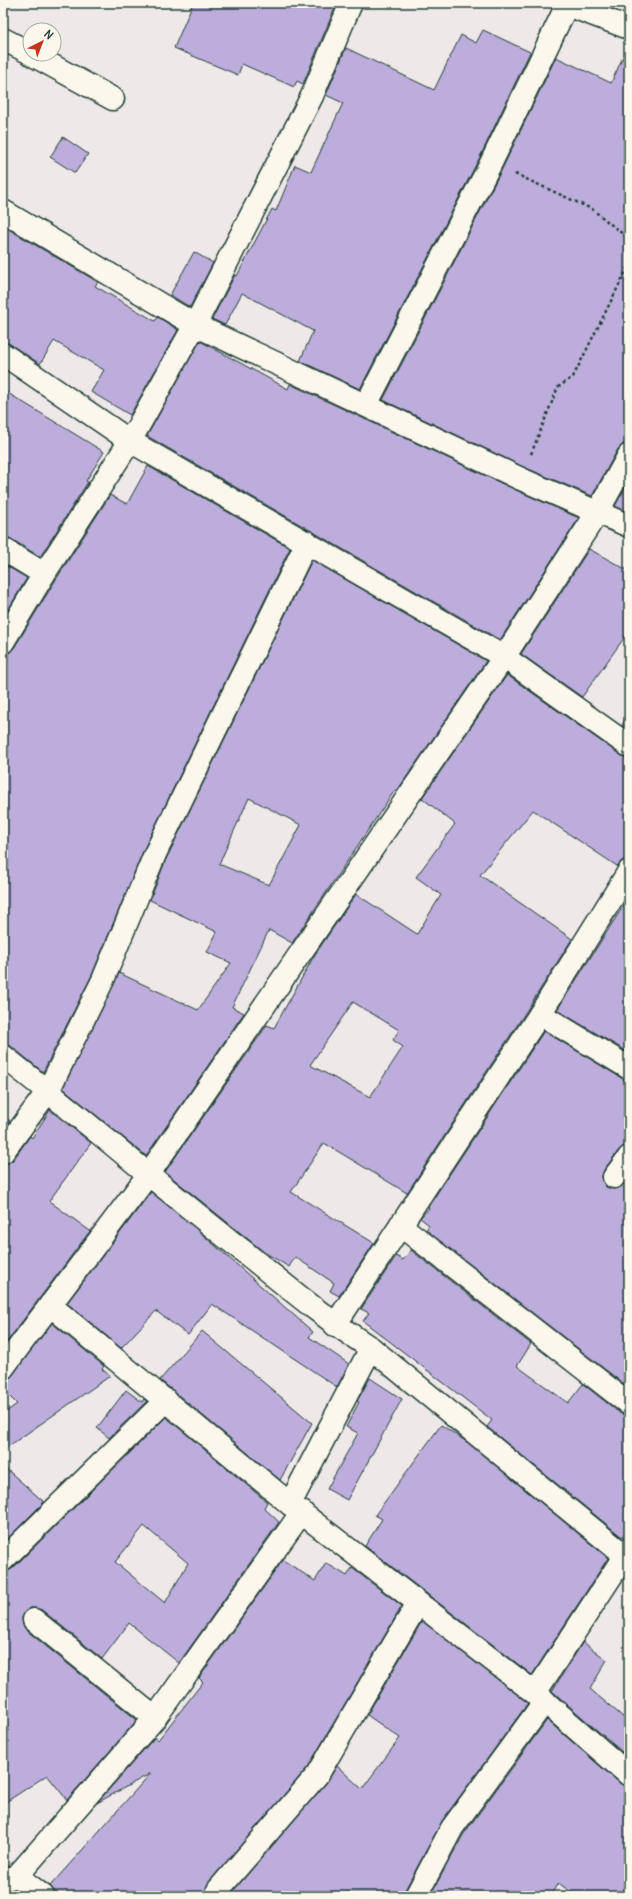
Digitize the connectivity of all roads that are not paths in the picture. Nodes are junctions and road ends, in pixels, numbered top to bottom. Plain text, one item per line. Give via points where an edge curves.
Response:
1 (351, 3) edge
2 (564, 4) edge
3 (629, 28) edge
4 (3, 38) edge
5 (22, 49) edge
6 (46, 62) edge
7 (113, 99) dead end
8 (3, 211) edge
9 (195, 325) junction
10 (3, 354) edge
11 (366, 405) junction
12 (130, 440) junction
13 (629, 456) edge
14 (597, 513) junction
15 (629, 526) edge
16 (307, 542) junction
17 (3, 550) edge
18 (44, 574) junction
19 (3, 642) edge
20 (504, 657) junction
21 (629, 746) edge
22 (629, 871) edge
23 (540, 1014) junction
24 (3, 1056) edge
25 (629, 1068) edge
26 (48, 1091) junction
27 (3, 1152) edge
28 (629, 1157) edge
29 (148, 1175) junction
30 (614, 1177) dead end
31 (400, 1225) junction
32 (50, 1305) junction
33 (335, 1325) junction
34 (371, 1348) junction
35 (3, 1368) edge
36 (166, 1400) junction
37 (629, 1404) edge
38 (296, 1508) junction
39 (627, 1555) edge
40 (3, 1560) edge
41 (418, 1603) junction
42 (34, 1620) dead end
43 (540, 1697) junction
44 (155, 1718) junction
45 (629, 1775) edge
46 (10, 1878) edge
47 (218, 1890) dead end
48 (43, 1896) edge
49 (416, 1896) edge

1 - 9 street via 312,96
2 - 3 street
2 - 11 street via 491,163
4 - 5 street
6 - 7 street
8 - 9 street
9 - 11 street
9 - 12 street
10 - 12 street
11 - 14 street
12 - 16 street
12 - 18 street
13 - 14 street
14 - 15 street
14 - 20 street
16 - 20 street
16 - 26 street via 155,854 103,980
17 - 18 street
18 - 19 street
20 - 21 street
20 - 29 street
22 - 23 street
23 - 25 street
23 - 31 street
24 - 26 street
26 - 27 street
26 - 29 street
28 - 30 street
29 - 32 street
29 - 33 street
31 - 33 street
31 - 37 street
32 - 35 street
32 - 36 street
33 - 34 street
34 - 38 street
34 - 39 street
36 - 38 street
36 - 40 street
38 - 41 street
38 - 44 street
39 - 43 street
41 - 43 street
41 - 47 street via 318,1774
42 - 44 street
43 - 45 street
43 - 49 street via 452,1828
44 - 46 street
46 - 48 street

